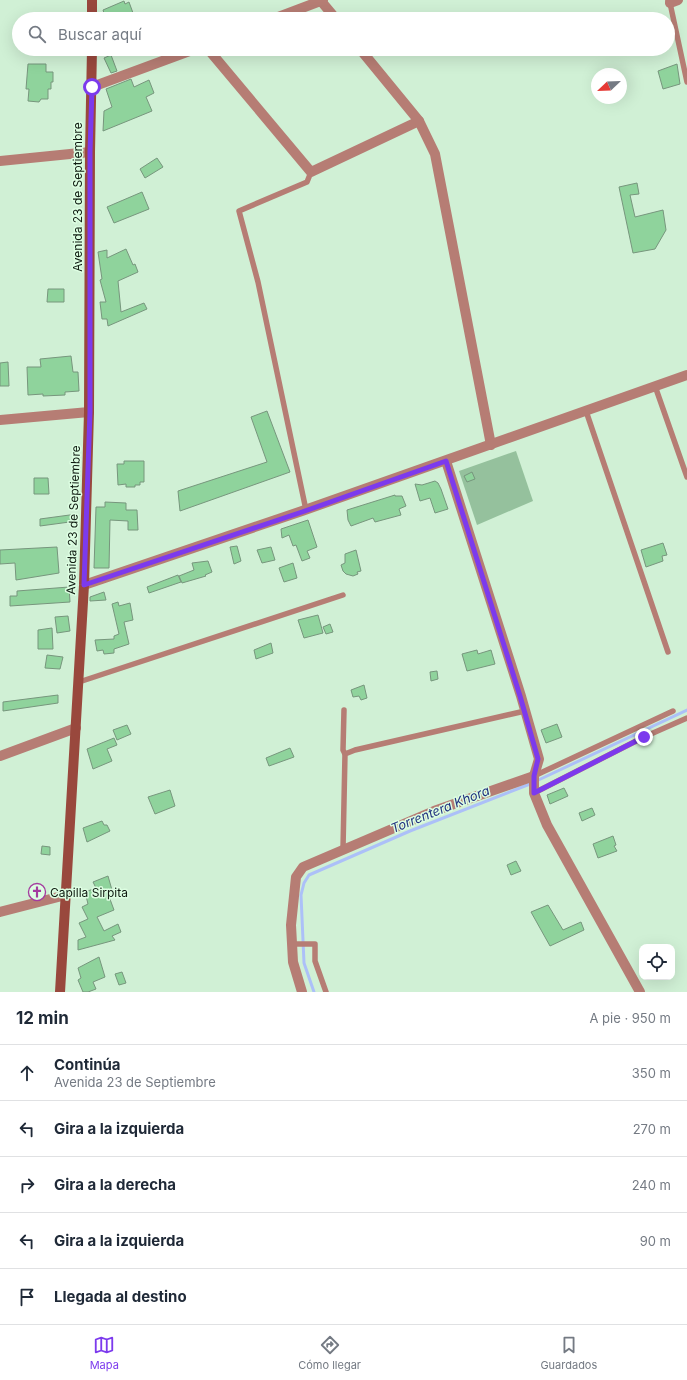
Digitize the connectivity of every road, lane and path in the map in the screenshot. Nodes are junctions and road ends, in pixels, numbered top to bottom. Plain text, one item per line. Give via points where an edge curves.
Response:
1 (92, 0) edge
2 (322, 0) edge
3 (672, 1) edge
4 (92, 12) edge
5 (292, 12) edge
6 (331, 12) edge
7 (674, 12) edge
8 (675, 17) edge
9 (92, 56) edge
10 (176, 56) edge
11 (214, 56) edge
12 (366, 56) edge
13 (687, 82) edge
14 (92, 87) junction
15 (419, 121) junction
16 (90, 152) junction
17 (0, 161) edge
18 (310, 172) junction
19 (687, 375) edge
20 (655, 386) junction
21 (586, 411) junction
22 (90, 412) junction
23 (0, 420) edge
24 (491, 445) junction
25 (446, 461) junction
26 (687, 477) edge
27 (306, 510) junction
28 (84, 585) junction
29 (343, 595) dead end
30 (668, 652) dead end
31 (78, 682) junction
32 (344, 710) dead end
33 (525, 711) junction
34 (673, 711) dead end
35 (687, 718) edge
36 (76, 728) junction
37 (345, 754) junction
38 (0, 756) edge
39 (534, 776) junction
40 (534, 793) junction
41 (343, 849) junction
42 (66, 895) junction
43 (0, 912) edge
44 (292, 944) junction
45 (60, 992) edge
46 (302, 992) edge
47 (326, 992) edge
48 (640, 992) edge

1 - 4 main road
2 - 5 street
2 - 6 street
3 - 7 lane
8 - 13 lane
9 - 14 main road, Avenida 23 de Septiembre
10 - 14 street
11 - 18 street
12 - 15 street
14 - 16 main road, Avenida 23 de Septiembre
15 - 18 street
15 - 24 street via 435,154
16 - 17 street
16 - 22 main road, Avenida 23 de Septiembre
18 - 27 lane via 307,182 239,211 258,282
19 - 20 street
20 - 21 street
20 - 26 lane
21 - 24 street
21 - 30 lane
22 - 23 street
22 - 28 main road, Avenida 23 de Septiembre
24 - 25 street
25 - 27 street
25 - 33 street
27 - 28 street
28 - 31 main road, Avenida 23 de Septiembre
29 - 31 lane
31 - 36 main road, Avenida 23 de Septiembre
32 - 37 lane
33 - 37 lane
33 - 39 street via 538,759
34 - 39 lane
35 - 40 lane
36 - 38 street
36 - 42 main road, Avenida 23 de Septiembre
37 - 41 lane
39 - 40 street
39 - 41 street via 434,811
40 - 48 street via 548,825
41 - 44 street via 303,867 296,877 291,925
42 - 43 street
42 - 45 main road, Avenida 23 de Septiembre
44 - 46 street via 293,962
44 - 47 lane via 315,944 315,962

